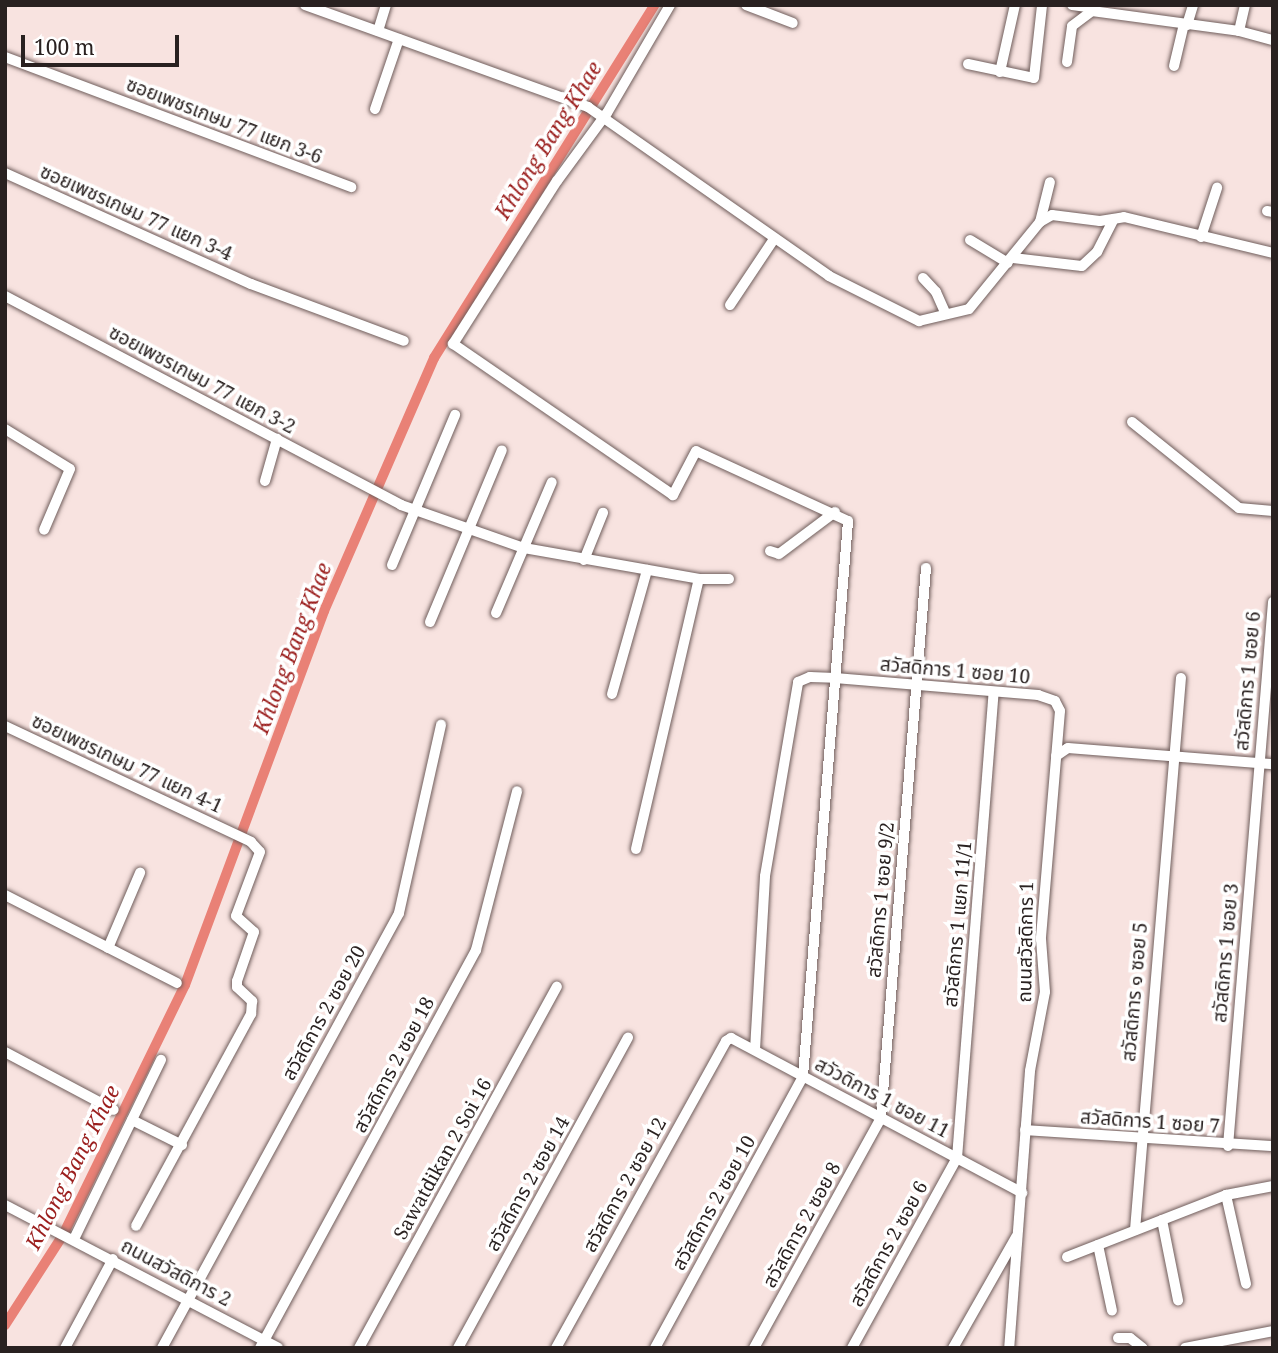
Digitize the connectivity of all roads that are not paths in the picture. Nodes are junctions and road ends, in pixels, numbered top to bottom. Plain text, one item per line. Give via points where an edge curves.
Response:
1 (304, 5) edge
2 (386, 5) edge
3 (670, 5) edge
4 (747, 5) edge
5 (1015, 5) edge
6 (1042, 5) edge
7 (1072, 5) edge
8 (1193, 5) edge
9 (1245, 5) edge
10 (1093, 8) edge
11 (793, 23) dead end
12 (1186, 24) junction
13 (378, 31) junction
14 (1239, 31) junction
15 (399, 39) junction
16 (1273, 40) edge
17 (5, 57) edge
18 (1067, 62) dead end
19 (968, 64) dead end
20 (1174, 66) dead end
21 (1000, 72) junction
22 (375, 109) dead end
23 (603, 118) junction
24 (5, 173) edge
25 (1050, 182) dead end
26 (351, 187) dead end
27 (1217, 188) dead end
28 (1114, 219) junction
29 (1040, 222) junction
30 (1201, 236) junction
31 (774, 239) junction
32 (970, 240) dead end
33 (1273, 253) edge
34 (1010, 260) junction
35 (923, 278) dead end
36 (5, 296) edge
37 (730, 305) dead end
38 (946, 314) junction
39 (404, 341) dead end
40 (455, 415) dead end
41 (1132, 422) dead end
42 (5, 429) edge
43 (277, 439) junction
44 (502, 450) dead end
45 (265, 481) dead end
46 (552, 482) dead end
47 (416, 510) junction
48 (1273, 511) edge
49 (835, 512) junction
50 (603, 513) dead end
51 (468, 529) junction
52 (44, 530) dead end
53 (523, 548) junction
54 (770, 551) dead end
55 (584, 560) junction
56 (392, 565) dead end
57 (926, 568) dead end
58 (647, 570) junction
59 (699, 579) junction
60 (729, 579) dead end
61 (1273, 603) edge
62 (496, 613) dead end
63 (430, 622) dead end
64 (835, 678) junction
65 (1181, 678) dead end
66 (916, 685) junction
67 (994, 692) junction
68 (612, 695) dead end
69 (441, 725) dead end
70 (5, 726) edge
71 (1056, 756) junction
72 (1172, 757) junction
73 (1258, 764) junction
74 (1273, 764) edge
75 (517, 791) dead end
76 (636, 849) dead end
77 (140, 873) dead end
78 (5, 895) edge
79 (108, 948) junction
80 (177, 983) dead end
81 (557, 987) dead end
82 (628, 1038) dead end
83 (726, 1041) joint
84 (755, 1050) junction
85 (5, 1052) edge
86 (160, 1060) dead end
87 (803, 1076) junction
88 (114, 1110) dead end
89 (881, 1118) junction
90 (132, 1120) junction
91 (1025, 1130) junction
92 (1140, 1141) junction
93 (182, 1144) junction
94 (1228, 1146) junction
95 (1273, 1146) edge
96 (957, 1158) junction
97 (1273, 1186) edge
98 (1022, 1193) junction
99 (1226, 1195) junction
100 (5, 1205) edge
101 (1163, 1220) junction
102 (136, 1226) dead end
103 (1136, 1230) junction
104 (1018, 1233) junction
105 (75, 1237) junction
106 (1098, 1245) junction
107 (1067, 1257) dead end
108 (113, 1259) junction
109 (1246, 1284) dead end
110 (188, 1299) junction
111 (1178, 1300) dead end
112 (1112, 1311) dead end
113 (1273, 1331) edge
114 (1118, 1338) dead end
115 (262, 1344) edge
116 (65, 1348) edge
117 (162, 1348) edge
118 (278, 1348) edge
119 (359, 1348) edge
120 (457, 1348) edge
121 (556, 1348) edge
122 (655, 1348) edge
123 (754, 1348) edge
124 (852, 1348) edge
125 (953, 1348) edge
126 (1009, 1348) edge
127 (1143, 1348) edge
128 (1185, 1348) edge

1 - 13 street
2 - 13 street
3 - 23 street
4 - 11 street
5 - 21 street
6 - 21 street via 1036,76 1026,79
7 - 10 street
8 - 12 street
9 - 14 street
10 - 12 street
10 - 18 street via 1072,26
12 - 14 street
12 - 20 street
13 - 15 street
14 - 16 street
15 - 22 street
15 - 23 street via 588,107
17 - 26 street, ซอยเพชรเกษม 77 แยก 3-6
19 - 21 street
23 - 31 street
23 - 49 street via 557,180 453,344 673,495 696,452
24 - 39 street, ซอยเพชรเกษม 77 แยก 3-4 via 251,285
25 - 29 street
27 - 30 street
28 - 29 street via 1059,214
28 - 30 street via 1137,219
28 - 34 street via 1083,266
29 - 34 street
30 - 33 street
31 - 37 street
31 - 38 street via 829,276 909,317 919,321
32 - 34 street
34 - 38 street via 969,309
35 - 38 street
36 - 43 street, ซอยเพชรเกษม 77 แยก 3-2
40 - 47 street
41 - 48 street via 1239,508
42 - 52 street via 70,468
43 - 45 street
43 - 47 street, ซอยเพชรเกษม 77 แยก 3-2
44 - 51 street
46 - 53 street
47 - 51 street, ซอยเพชรเกษม 77 แยก 3-2
47 - 56 street
49 - 54 street via 779,554
49 - 64 street via 844,516 848,528
50 - 55 street
51 - 53 street, ซอยเพชรเกษม 77 แยก 3-2
51 - 63 street
53 - 55 street, ซอยเพชรเกษม 77 แยก 3-2
53 - 62 street
55 - 58 street, ซอยเพชรเกษม 77 แยก 3-2
57 - 66 street, สวัสดิการ 1 ซอย 9/2
58 - 59 street, ซอยเพชรเกษม 77 แยก 3-2
58 - 68 street
59 - 60 street, ซอยเพชรเกษม 77 แยก 3-2
59 - 76 street
61 - 73 street, สวัสดิการ 1 ซอย 6
64 - 66 street, สวัสดิการ 1 ซอย 10
64 - 84 street, สวัสดิการ 1 ซอย 10 via 810,677 794,689 765,876
64 - 87 street
65 - 72 street, สวัสดิการ ๑ ซอย 5
66 - 67 street, สวัสดิการ 1 ซอย 10
66 - 89 street, สวัสดิการ 1 ซอย 9/2
67 - 71 street, สวัสดิการ 1 ซอย 10 via 1055,701 1060,711
67 - 96 street, สวัสดิการ 1 แยก 11/1
69 - 110 street, สวัสดิการ 2 ซอย 20 via 400,913
70 - 93 street, ซอยเพชรเกษม 77 แยก 4-1 via 257,846 258,858 236,916 254,932 237,981 251,1001 251,1014
71 - 72 street via 1068,748
71 - 91 street, ถนนสวัสดิการ 1 via 1042,918 1045,992 1030,1071
72 - 73 street
72 - 92 street, สวัสดิการ ๑ ซอย 5
73 - 74 street
73 - 94 street, สวัสดิการ 1 ซอย 3
75 - 115 street, สวัสดิการ 2 ซอย 18 via 476,950
77 - 79 street
78 - 79 street
79 - 80 street
81 - 119 street, Sawatdikan 2 Soi 16
82 - 120 street, สวัสดิการ 2 ซอย 14
83 - 84 street, สวัวดิการ 1 ซอย 11 via 736,1040
83 - 121 street, สวัสดิการ 2 ซอย 12
84 - 87 street, สวัวดิการ 1 ซอย 11
85 - 88 street
86 - 90 street
87 - 89 street, สวัวดิการ 1 ซอย 11
87 - 122 street, สวัสดิการ 2 ซอย 10
89 - 96 street, สวัวดิการ 1 ซอย 11
89 - 123 street, สวัสดิการ 2 ซอย 8
90 - 93 street
90 - 105 street
91 - 92 street, สวัสดิการ 1 ซอย 7
91 - 98 street, ถนนสวัสดิการ 1
92 - 94 street, สวัสดิการ 1 ซอย 7
92 - 103 street, สวัสดิการ ๑ ซอย 5
93 - 102 street
94 - 95 street, สวัสดิการ 1 ซอย 7
96 - 98 street, สวัวดิการ 1 ซอย 11
96 - 124 street, สวัสดิการ 2 ซอย 6
97 - 99 street
98 - 104 street, ถนนสวัสดิการ 1
99 - 101 street
99 - 109 street
100 - 105 street, ถนนสวัสดิการ 2
101 - 103 street
101 - 111 street
103 - 106 street
104 - 125 street
104 - 126 street, ถนนสวัสดิการ 1
105 - 108 street, ถนนสวัสดิการ 2
106 - 107 street
106 - 112 street
108 - 110 street, ถนนสวัสดิการ 2
108 - 116 street
110 - 115 street, ถนนสวัสดิการ 2
110 - 117 street, สวัสดิการ 2 ซอย 20
113 - 128 street
114 - 127 street via 1130,1338
115 - 118 street, ถนนสวัสดิการ 2

